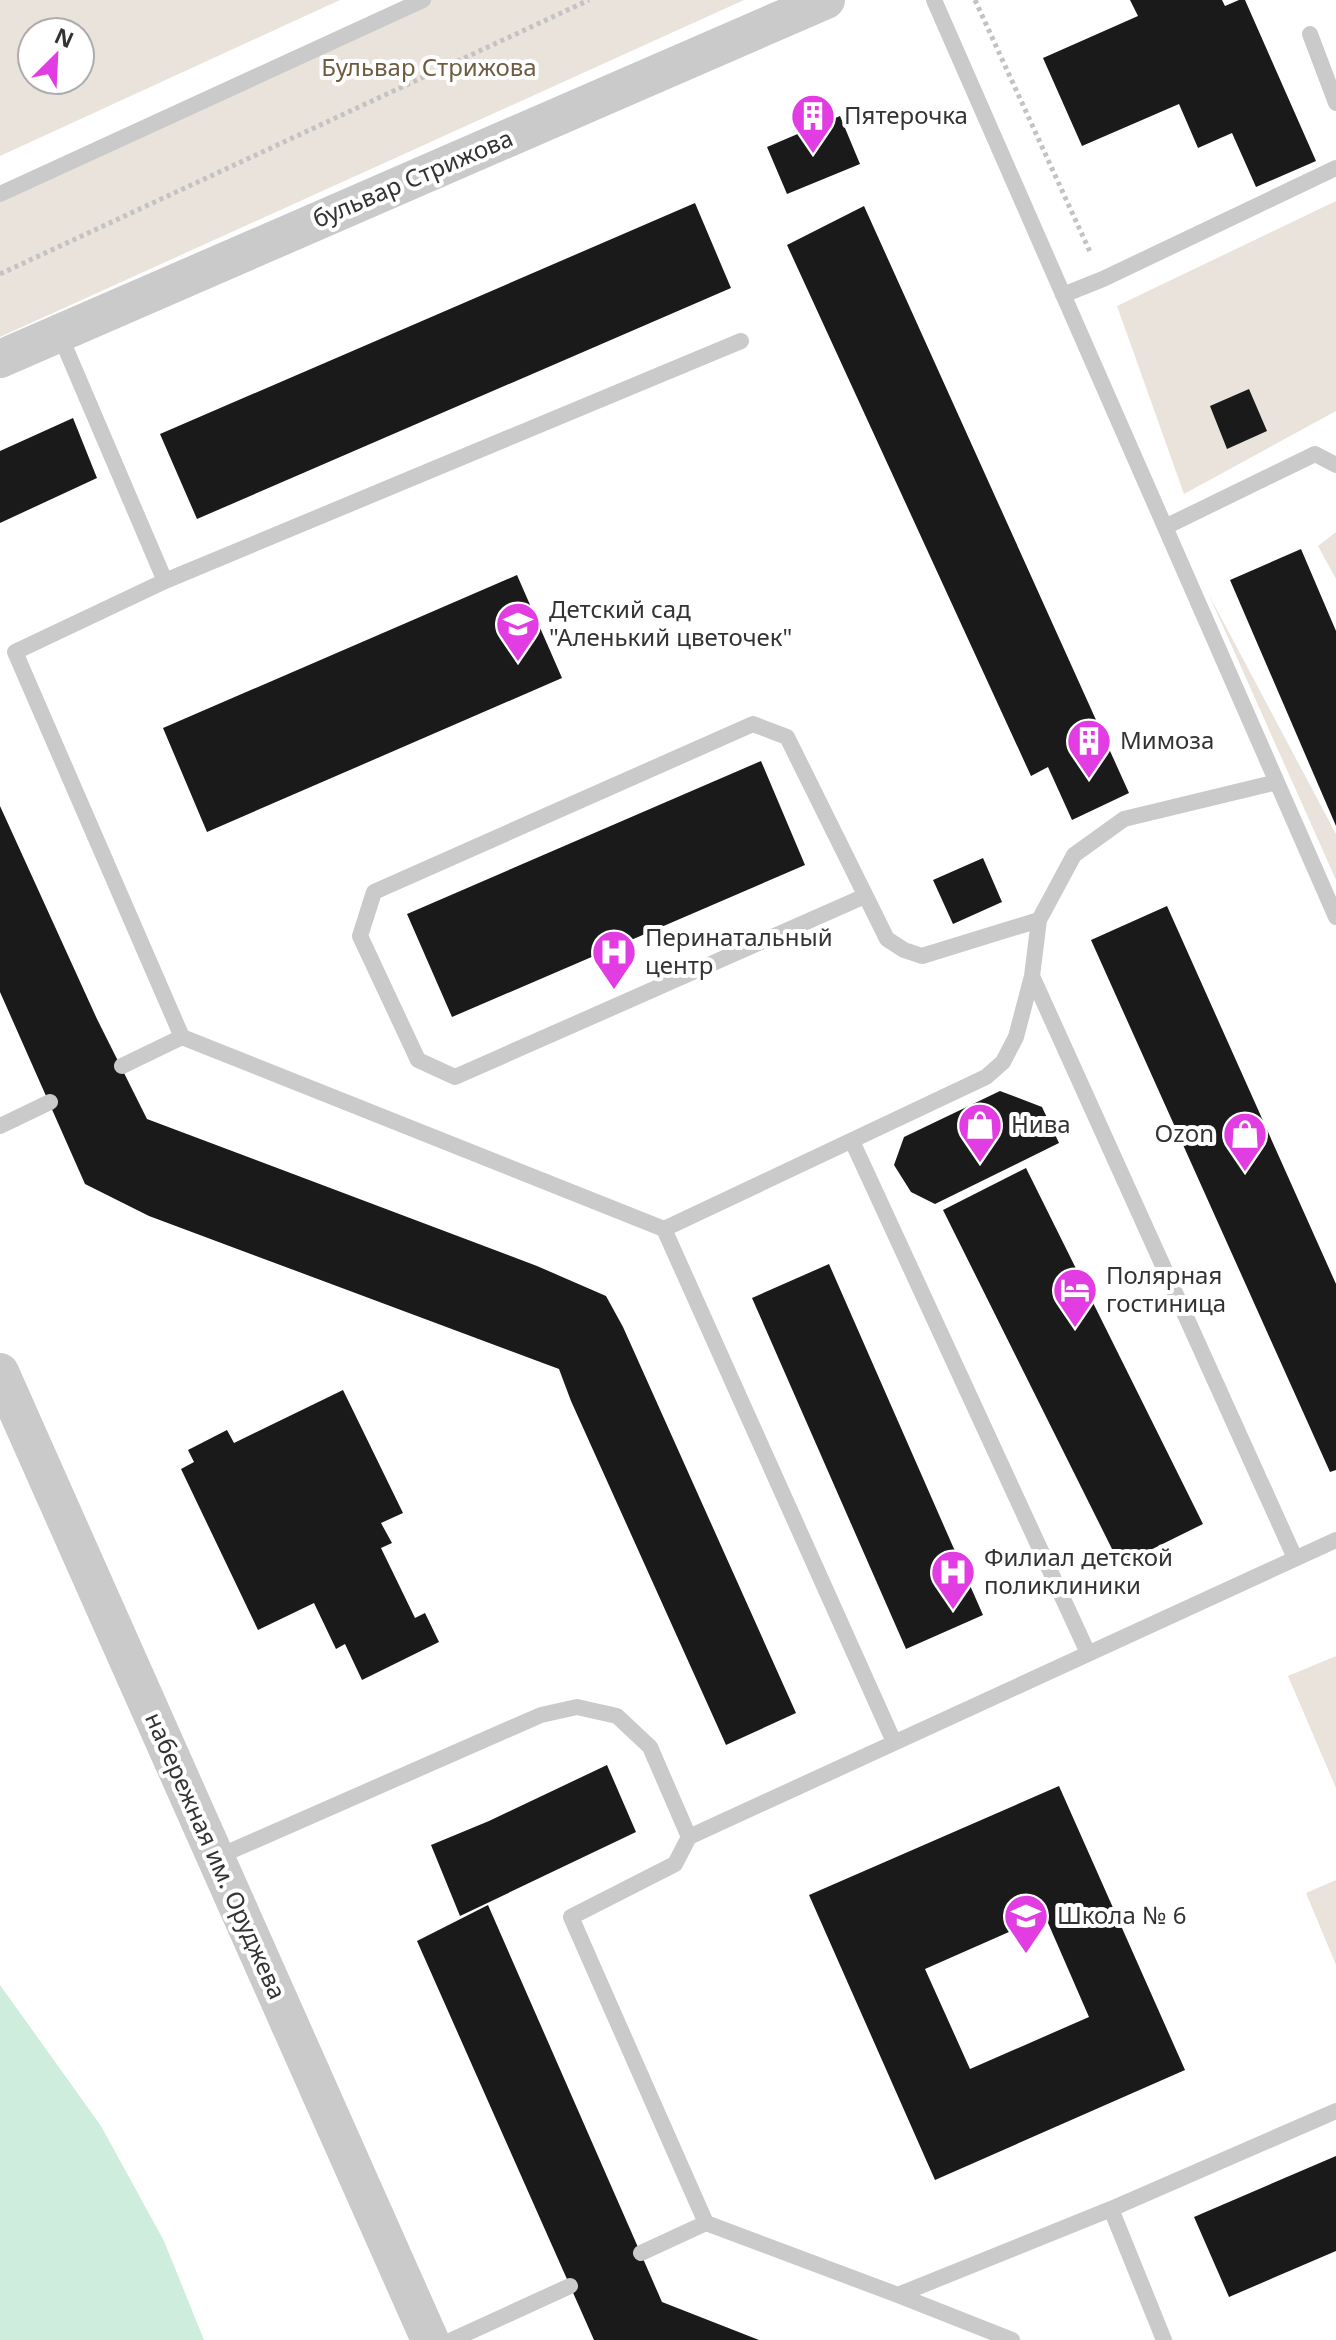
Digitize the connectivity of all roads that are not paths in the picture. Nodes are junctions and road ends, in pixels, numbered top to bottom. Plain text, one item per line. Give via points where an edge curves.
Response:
1 (423, 0) edge
2 (826, 0) edge
3 (934, 0) edge
4 (1310, 34) dead end
5 (1336, 103) edge
6 (1336, 168) edge
7 (0, 194) edge
8 (1063, 295) junction
9 (59, 333) junction
10 (741, 341) dead end
11 (0, 359) edge
12 (1336, 465) edge
13 (1165, 527) junction
14 (165, 581) junction
15 (1277, 782) junction
16 (865, 896) junction
17 (1336, 917) edge
18 (1039, 920) junction
19 (1032, 976) junction
20 (182, 1037) junction
21 (122, 1066) dead end
22 (50, 1102) dead end
23 (0, 1126) edge
24 (852, 1141) junction
25 (664, 1229) junction
26 (0, 1372) edge
27 (1336, 1540) edge
28 (1295, 1558) junction
29 (1088, 1653) junction
30 (894, 1742) junction
31 (689, 1837) junction
32 (215, 1858) junction
33 (1336, 2111) edge
34 (1111, 2209) junction
35 (706, 2223) junction
36 (641, 2253) dead end
37 (570, 2286) dead end
38 (898, 2295) junction
39 (430, 2340) edge
40 (452, 2340) edge
41 (1012, 2340) edge
42 (1164, 2340) edge

1 - 7 lane
2 - 9 street, бульвар Стрижова
3 - 8 lane
4 - 5 lane
6 - 8 lane
8 - 13 lane
9 - 11 street, бульвар Стрижова
9 - 14 lane
10 - 14 lane
12 - 13 lane via 1315,454
13 - 15 lane
14 - 20 lane via 15,652
15 - 17 lane
15 - 18 lane via 1124,819 1074,855
16 - 16 lane via 787,737 753,724 374,892 360,936 418,1060 455,1077
16 - 18 lane via 887,939 922,956
18 - 19 lane
19 - 24 lane via 1016,1037 1003,1062 986,1077
19 - 28 lane
20 - 21 lane
20 - 25 lane
22 - 23 lane
24 - 25 lane
24 - 29 lane
25 - 30 lane
26 - 32 street, набережная им. Оруджева
27 - 28 lane
28 - 29 lane
29 - 30 lane
30 - 31 lane
31 - 32 lane via 650,1747 617,1716 577,1707 541,1715
31 - 35 lane via 675,1864 571,1917
32 - 39 street, набережная им. Оруджева
33 - 34 lane
34 - 38 lane
34 - 42 lane
35 - 36 lane
35 - 38 lane
37 - 40 lane
38 - 41 lane

